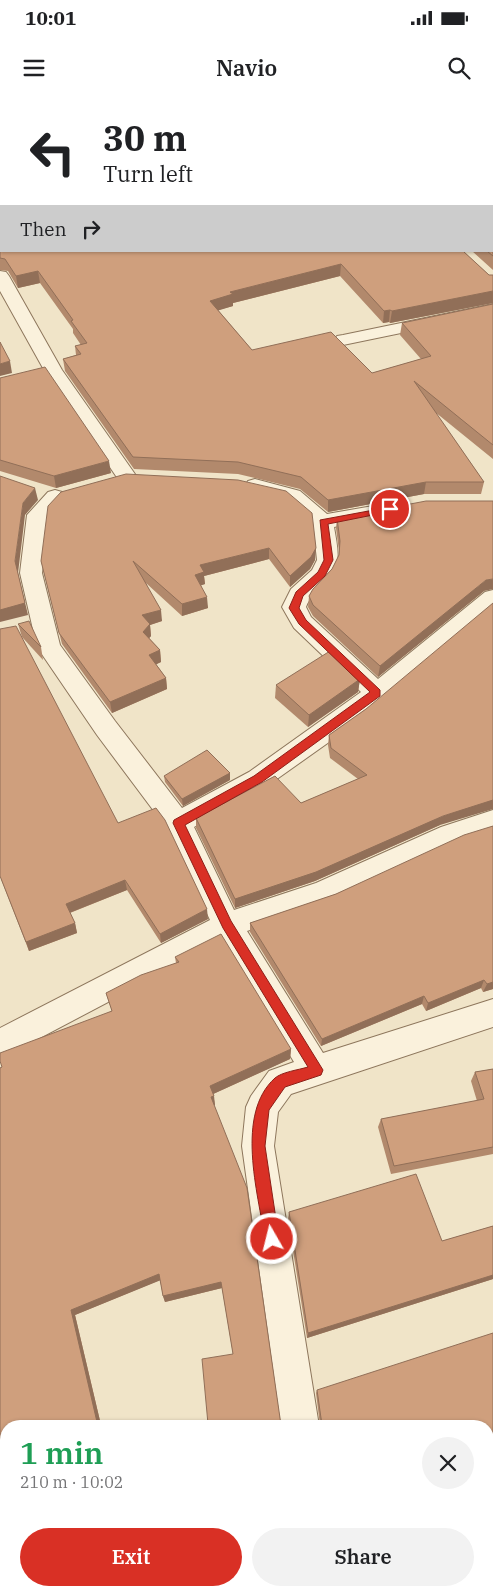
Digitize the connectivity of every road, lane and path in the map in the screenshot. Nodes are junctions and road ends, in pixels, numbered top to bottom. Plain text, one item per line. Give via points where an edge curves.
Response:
1 (0, 276) edge
2 (493, 309) edge
3 (343, 340) dead end
4 (127, 479) edge
5 (238, 482) edge
6 (55, 493) dead end
7 (396, 508) edge
8 (323, 522) junction
9 (493, 598) edge
10 (377, 693) junction
11 (493, 821) edge
12 (178, 823) junction
13 (227, 925) junction
14 (493, 1013) edge
15 (0, 1044) edge
16 (317, 1070) junction
17 (299, 1420) edge

1 - 4 street via 44,373
2 - 3 street
5 - 8 street via 293,496
6 - 12 street via 38,515 31,573 33,623 106,728
7 - 8 street
8 - 10 street via 328,560 322,574 299,594 294,608 302,622
9 - 10 street
10 - 12 street via 258,779
11 - 13 street via 451,835 324,892
12 - 13 street
13 - 15 street
13 - 16 street
14 - 16 street
16 - 17 street via 280,1082 262,1108 258,1146

